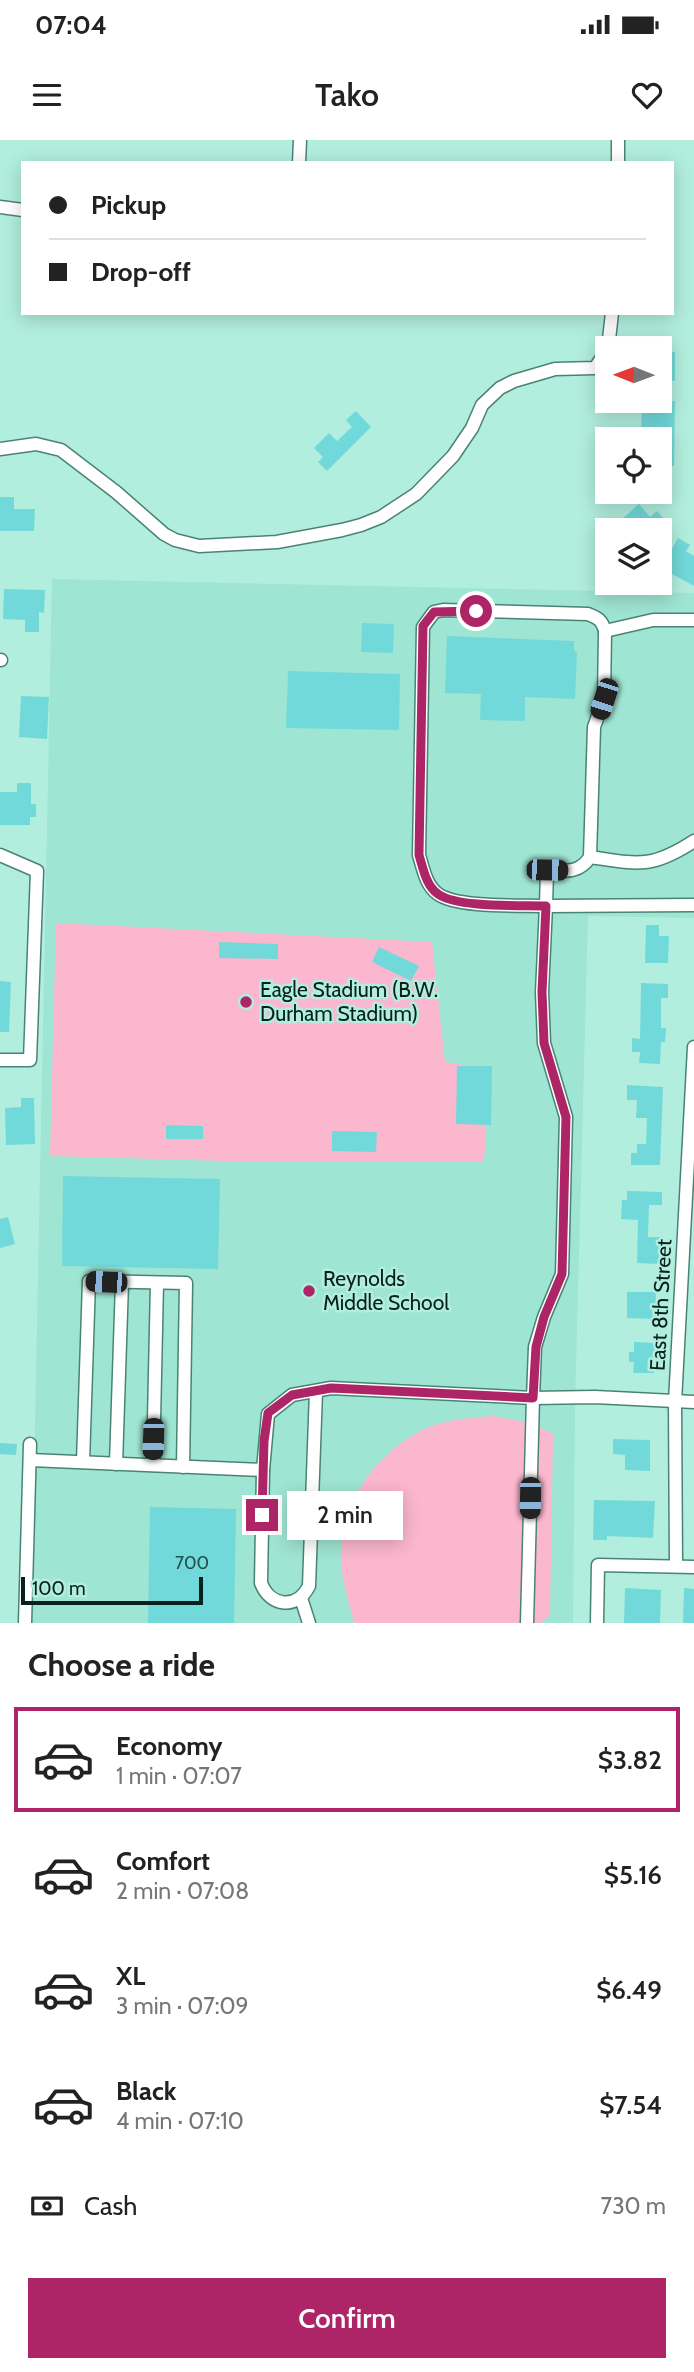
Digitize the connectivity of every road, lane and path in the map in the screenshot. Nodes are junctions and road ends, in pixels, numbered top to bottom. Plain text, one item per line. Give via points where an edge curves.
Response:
1 (300, 140) edge
2 (618, 140) edge
3 (299, 161) edge
4 (618, 161) edge
5 (0, 206) edge
6 (21, 210) edge
7 (612, 315) edge
8 (609, 336) edge
9 (595, 368) edge
10 (0, 449) edge
11 (694, 620) edge
12 (605, 631) junction
13 (694, 841) edge
14 (0, 855) edge
15 (590, 857) junction
16 (694, 905) edge
17 (546, 906) junction
18 (694, 1047) edge
19 (0, 1060) edge
20 (690, 1205) edge
21 (122, 1282) junction
22 (157, 1283) junction
23 (316, 1391) junction
24 (533, 1398) junction
25 (675, 1402) junction
26 (694, 1402) edge
27 (30, 1444) dead end
28 (30, 1460) junction
29 (83, 1462) junction
30 (116, 1464) junction
31 (153, 1465) junction
32 (183, 1466) junction
33 (263, 1470) junction
34 (676, 1566) junction
35 (694, 1567) edge
36 (301, 1598) junction
37 (25, 1623) edge
38 (309, 1623) edge
39 (527, 1623) edge
40 (597, 1623) edge

1 - 3 street
2 - 4 street
5 - 6 street
7 - 8 street
9 - 10 street via 555,369 500,388 482,405 442,470 416,494 381,517 289,540 233,546 175,540 61,450 36,444
11 - 12 street via 653,620
12 - 15 street via 604,699 594,727
12 - 17 street via 598,618 588,614 448,610 434,612 423,626 419,855 426,879 437,894 456,902
13 - 15 street via 671,856 641,864
14 - 19 street via 37,871 30,1060
15 - 17 street via 577,871 547,870
16 - 17 street
17 - 24 street via 544,1043 566,1117 562,1274 536,1347
18 - 20 street, East 8th Street
20 - 25 street, East 8th Street
21 - 22 street
21 - 29 street via 89,1281
21 - 30 street
22 - 31 street
22 - 32 street via 186,1283
23 - 24 street
23 - 33 street via 292,1395 268,1413
23 - 36 street via 310,1577
24 - 25 street
24 - 39 street
25 - 26 street
25 - 34 street, East 8th Street
27 - 28 street
28 - 29 street
28 - 37 street
29 - 30 street
30 - 31 street
31 - 32 street
32 - 33 street
33 - 36 street via 261,1583 278,1603
34 - 35 street
34 - 40 street via 598,1565
36 - 38 street

